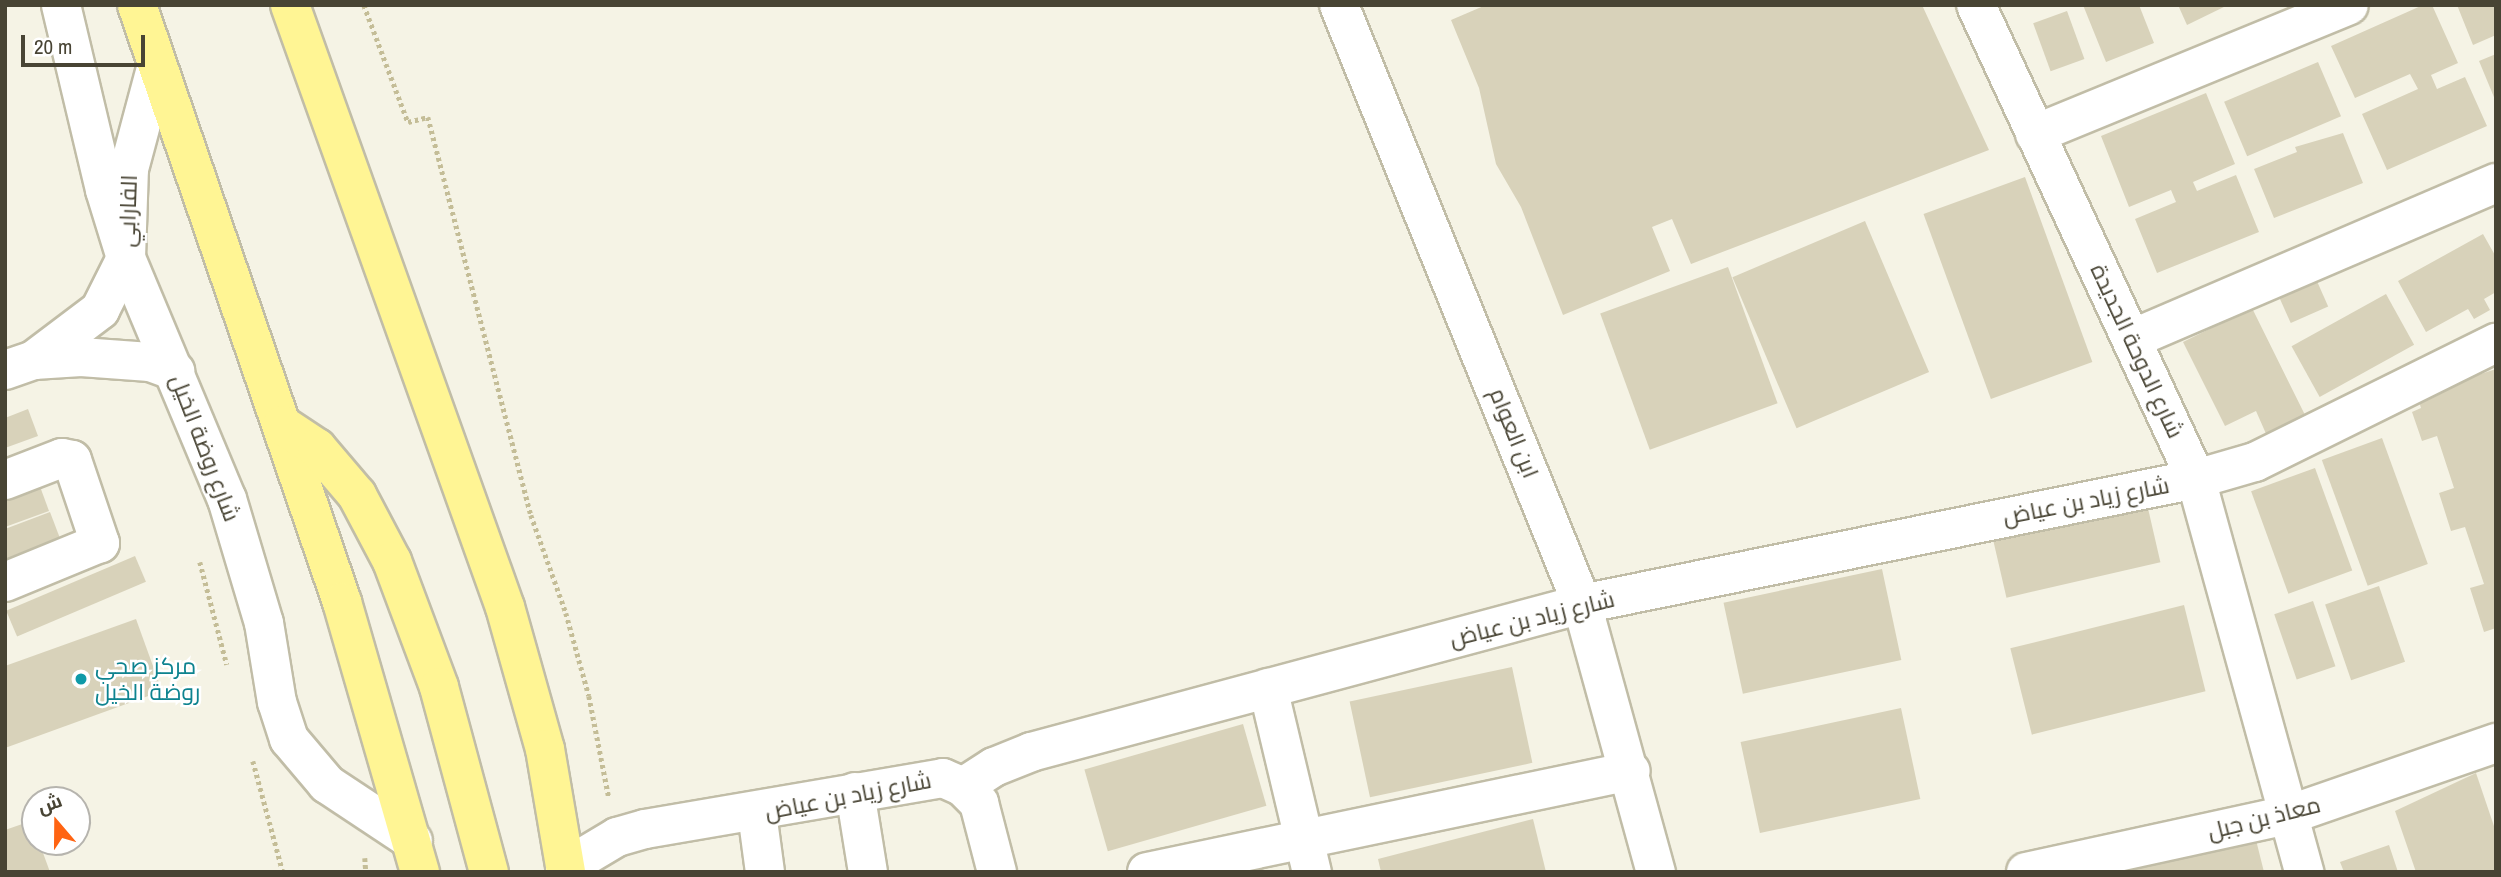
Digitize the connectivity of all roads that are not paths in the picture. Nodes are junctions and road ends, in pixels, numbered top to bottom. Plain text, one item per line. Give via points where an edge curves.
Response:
1 (61, 5) edge
2 (137, 5) edge
3 (290, 5) edge
4 (1339, 5) edge
5 (1976, 5) edge
6 (2349, 5) edge
7 (156, 68) junction
8 (2035, 134) junction
9 (2496, 183) edge
10 (126, 258) junction
11 (2132, 339) junction
12 (2496, 343) edge
13 (20, 365) edge
14 (175, 371) junction
15 (282, 425) junction
16 (2196, 479) junction
17 (5, 480) edge
18 (5, 582) edge
19 (1582, 604) junction
20 (1268, 688) junction
21 (2496, 743) edge
22 (1632, 771) junction
23 (963, 787) junction
24 (855, 792) junction
25 (757, 813) junction
26 (2291, 814) junction
27 (1308, 854) edge
28 (416, 856) edge
29 (566, 870) edge
30 (489, 872) edge
31 (765, 872) edge
32 (867, 872) edge
33 (997, 872) edge
34 (1147, 872) edge
35 (1656, 872) edge
36 (2026, 872) edge
37 (2304, 872) edge

1 - 10 street, شارع روضة الخيل via 104,190
2 - 7 main road, شارع روضة الخيل
3 - 29 main road via 505,607 545,749
4 - 19 street, ابن العوام
5 - 8 street, شارع الدوحة الجديدة
6 - 8 street
7 - 10 street, الفارابي via 129,169
7 - 15 main road, شارع روضة الخيل
8 - 11 street, شارع الدوحة الجديدة
9 - 11 street
10 - 13 street, الفارابي via 100,310
10 - 14 street, شارع روضة الخيل
11 - 16 street, شارع الدوحة الجديدة
12 - 16 street, شارع زياد بن عياض via 2255,461
13 - 14 street, الفارابي via 106,358 150,362
14 - 28 street, شارع روضة الخيل via 246,559 289,739 327,784
15 - 28 main road, شارع روضة الخيل via 342,602
15 - 30 main road via 317,448 357,495 392,561 439,687
16 - 19 street, شارع زياد بن عياض
16 - 26 street, شارع الدوحة الجديدة
17 - 18 street via 62,458 72,460 100,543
19 - 20 street, شارع زياد بن عياض
19 - 22 street, ابن العوام
20 - 23 street, شارع زياد بن عياض via 1031,752 994,766
20 - 27 street
21 - 26 street, معاذ بن جبل
22 - 27 street
22 - 35 street, ابن العوام
23 - 24 street, شارع زياد بن عياض via 943,778 922,778
23 - 33 street via 979,803
24 - 25 street, شارع زياد بن عياض
24 - 32 street
25 - 29 street, شارع زياد بن عياض via 617,837
25 - 31 street
26 - 36 street, معاذ بن جبل
26 - 37 street, شارع الدوحة الجديدة
27 - 34 street

